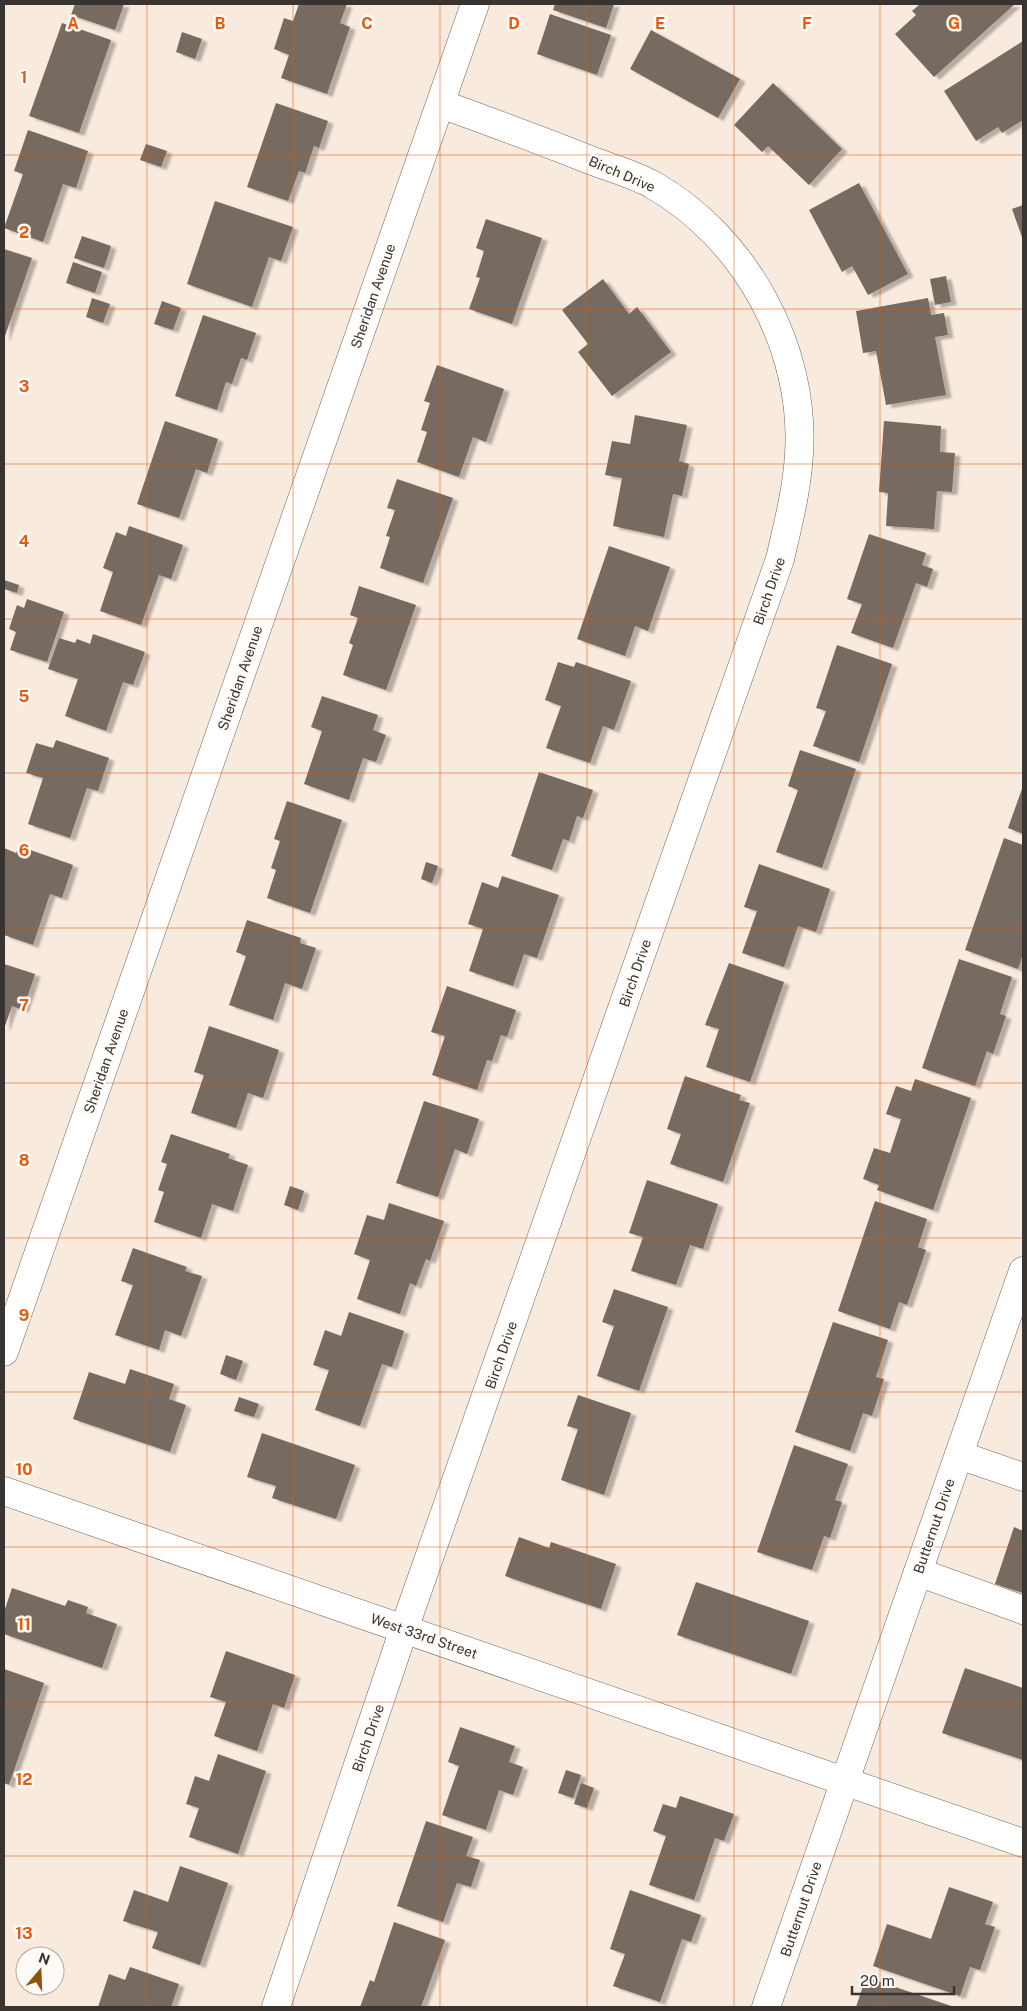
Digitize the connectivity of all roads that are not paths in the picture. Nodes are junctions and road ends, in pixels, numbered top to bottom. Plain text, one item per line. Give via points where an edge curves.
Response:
1 (475, 4) edge
2 (441, 104) junction
3 (1023, 1272) edge
4 (4, 1352) edge
5 (959, 1455) junction
6 (1023, 1477) edge
7 (4, 1491) edge
8 (918, 1572) junction
9 (1023, 1610) edge
10 (404, 1629) junction
11 (845, 1782) junction
12 (1023, 1843) edge
13 (276, 2007) edge
14 (766, 2007) edge

1 - 2 street, Sheridan Avenue
2 - 4 street, Sheridan Avenue
2 - 10 street, Birch Drive via 652,184 685,205 716,232 742,265 772,316 789,360 798,406 799,454 793,504 780,559
3 - 5 street, Butternut Drive
5 - 6 street
5 - 8 street, Butternut Drive
7 - 10 street, West 33rd Street
8 - 9 street
8 - 11 street, Butternut Drive
10 - 11 street, West 33rd Street
10 - 13 street, Birch Drive
11 - 12 street
11 - 14 street, Butternut Drive

